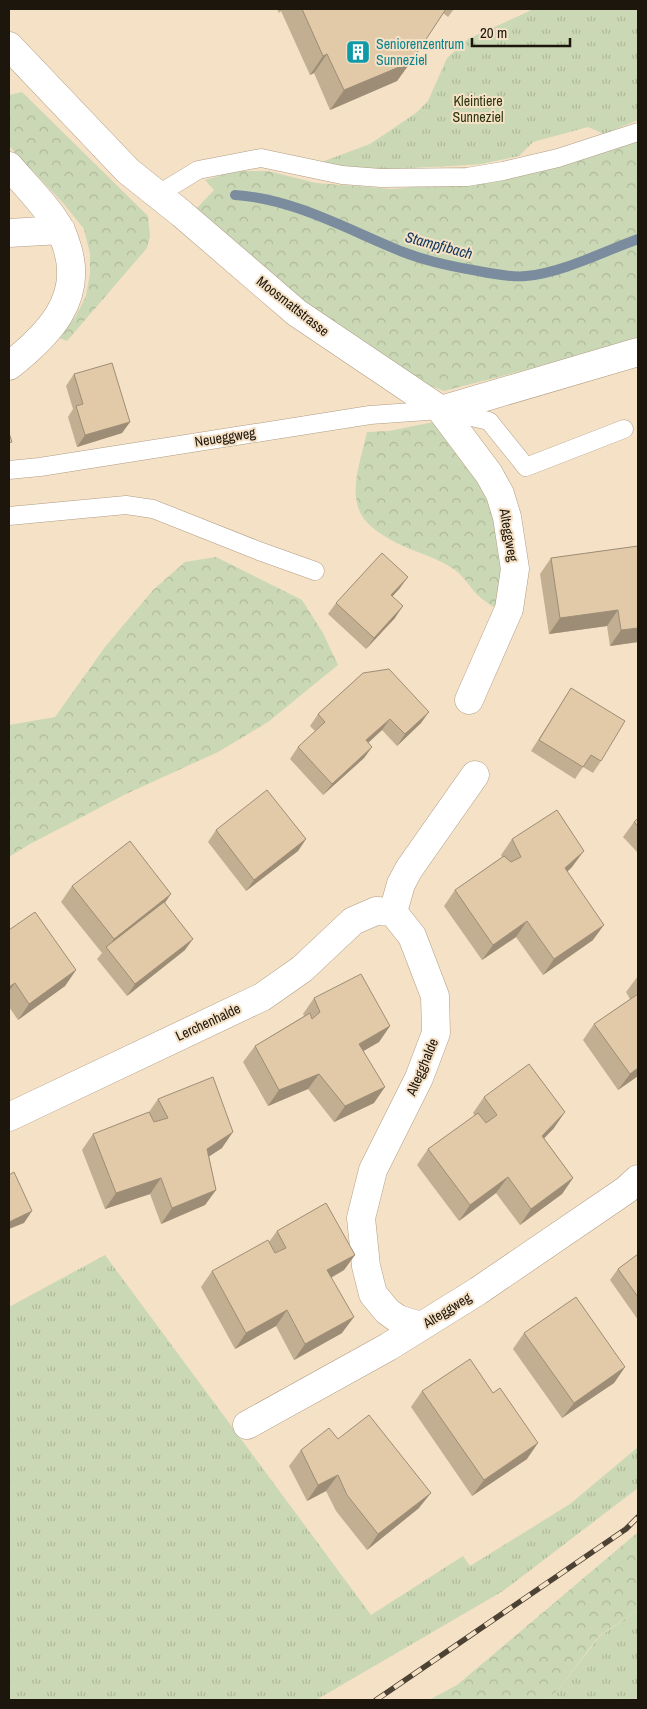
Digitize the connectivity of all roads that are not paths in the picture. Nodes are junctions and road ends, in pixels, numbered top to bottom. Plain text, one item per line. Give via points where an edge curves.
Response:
1 (14, 61) edge
2 (638, 132) edge
3 (9, 166) edge
4 (157, 195) junction
5 (61, 230) junction
6 (9, 233) edge
7 (638, 352) edge
8 (9, 366) edge
9 (441, 410) junction
10 (624, 429) dead end
11 (9, 470) edge
12 (9, 516) edge
13 (315, 571) dead end
14 (469, 700) dead end
15 (475, 775) dead end
16 (393, 912) junction
17 (9, 1117) edge
18 (638, 1179) edge
19 (420, 1326) junction
20 (247, 1425) dead end

1 - 4 street, Moosmattstrasse
2 - 4 lane via 558,158 467,177 342,175 261,158 198,170
3 - 5 street
4 - 9 street, Moosmattstrasse via 297,313
5 - 6 street
5 - 8 street via 72,272 70,290 50,328
7 - 9 street
9 - 10 lane, Neueggweg via 490,421 526,467
9 - 11 lane, Neueggweg via 370,415
9 - 14 street, Alteggweg via 481,461 500,494 514,557 509,609
12 - 13 lane via 126,505 153,509
15 - 16 street via 409,869
16 - 17 street, Lerchenhalde via 376,911 354,922 302,969 262,997
16 - 19 street, Altegghalde via 412,936 435,996 436,1032 420,1078 373,1170 360,1218 373,1294 398,1319
18 - 19 street, Alteggweg via 478,1290
19 - 20 street, Alteggweg via 352,1368

